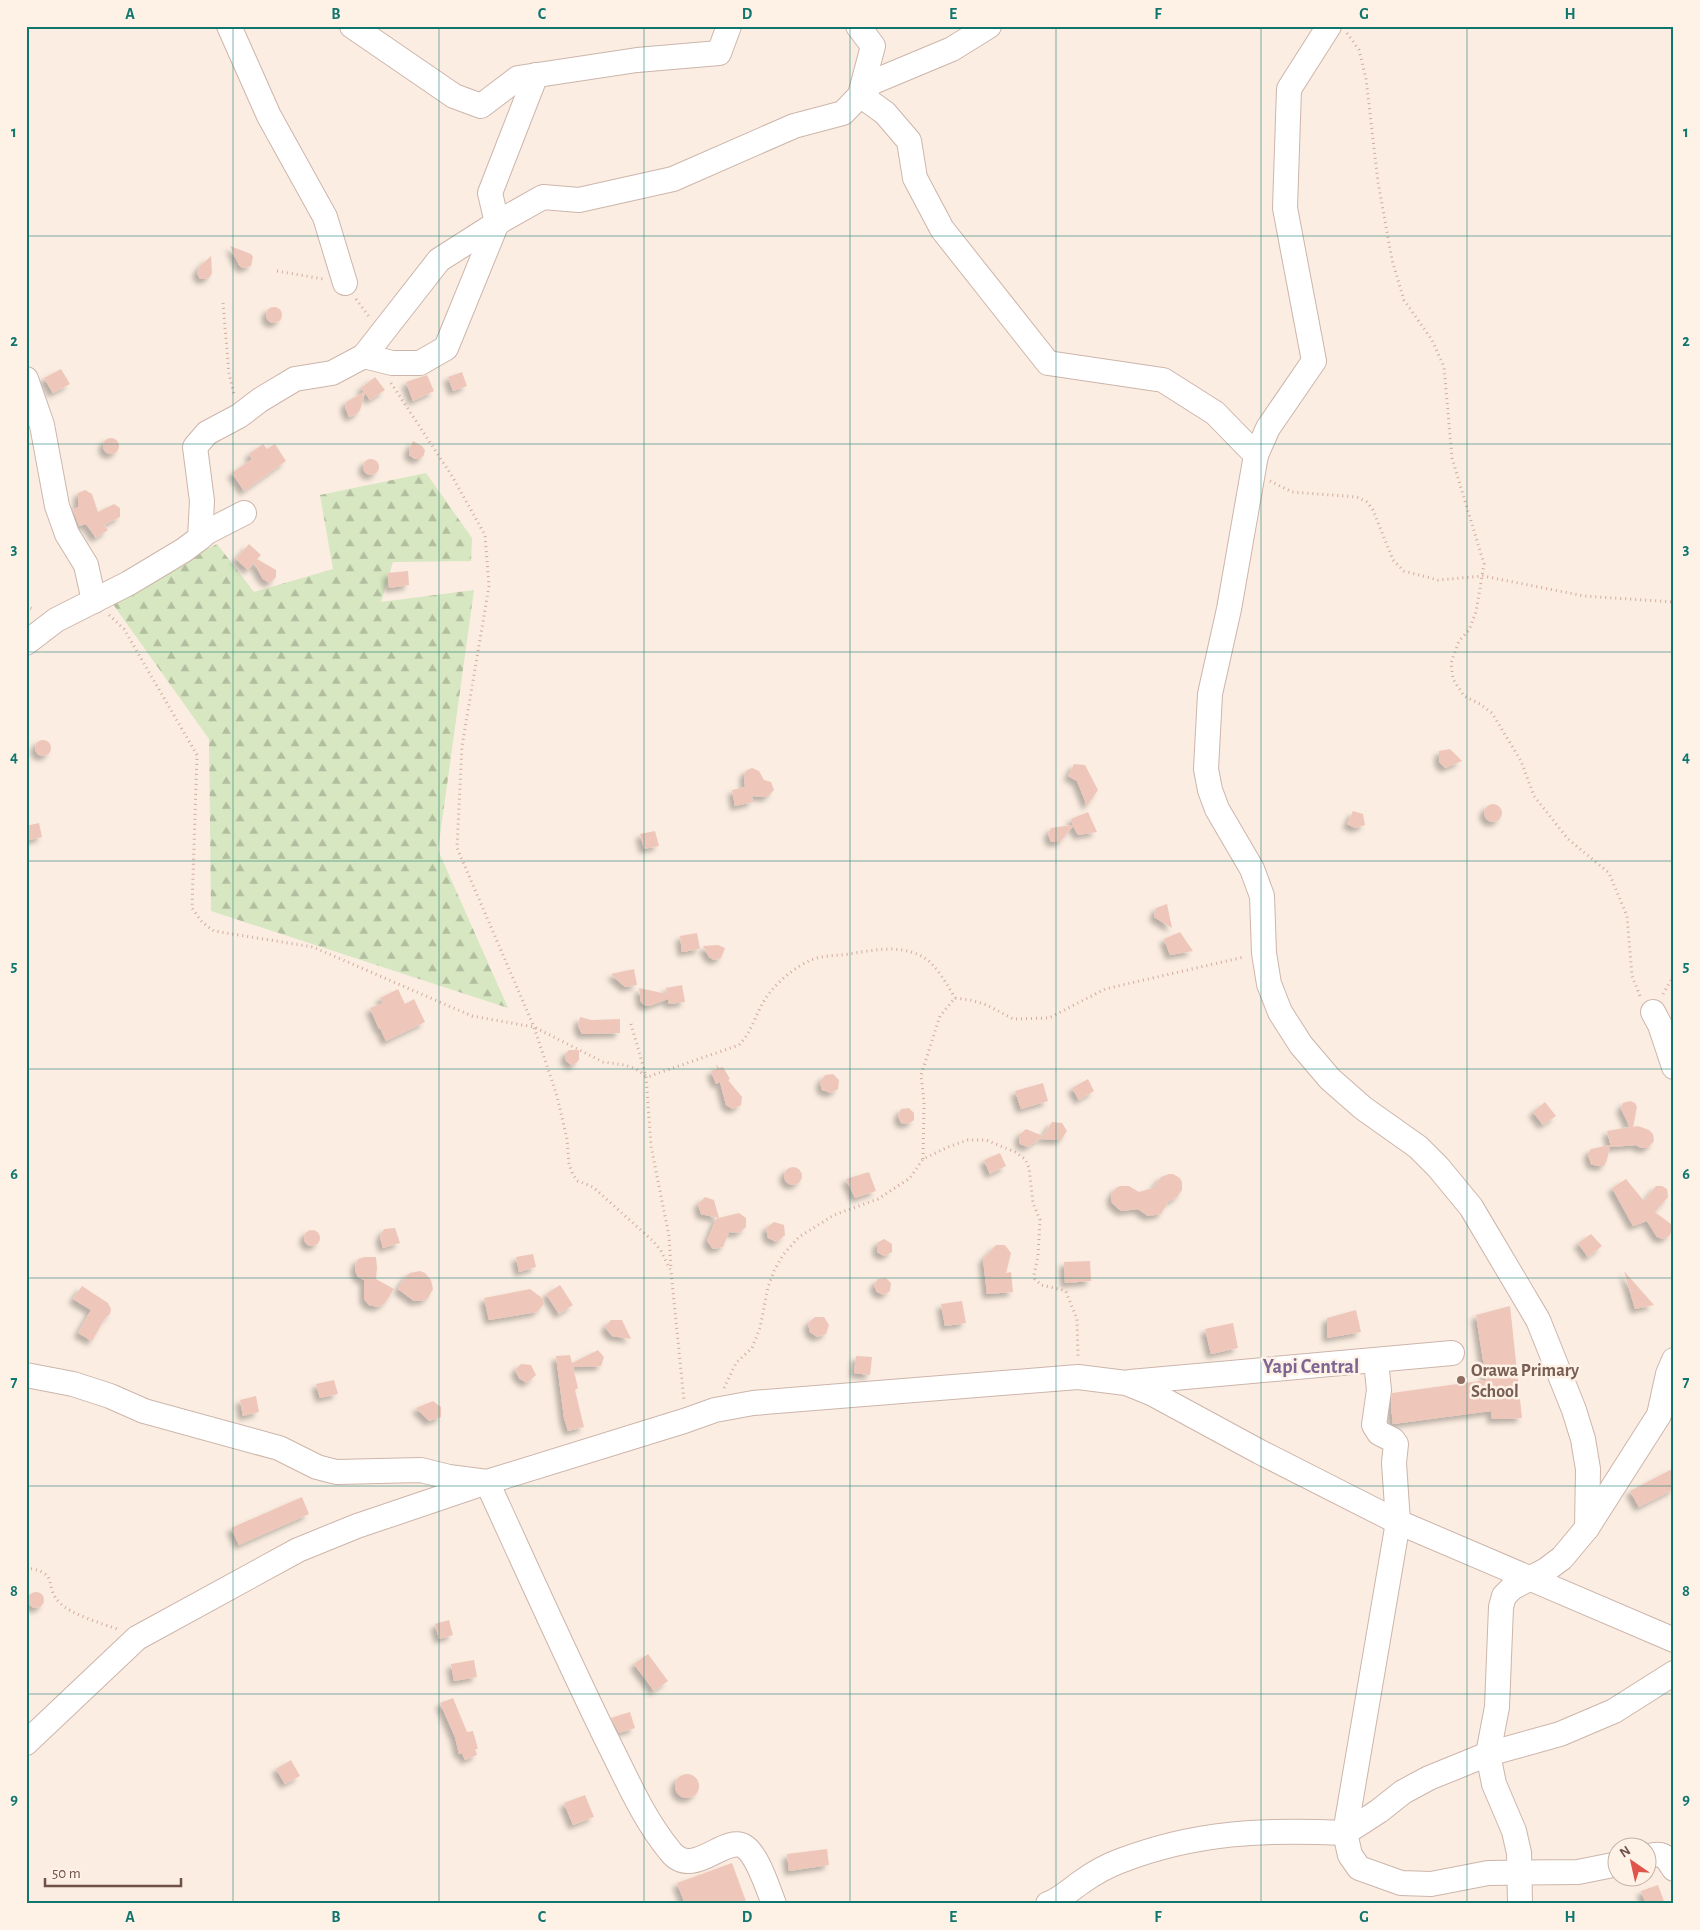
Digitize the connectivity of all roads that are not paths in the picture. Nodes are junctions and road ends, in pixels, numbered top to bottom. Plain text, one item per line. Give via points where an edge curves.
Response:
1 (229, 26) edge
2 (352, 26) edge
3 (729, 26) edge
4 (858, 26) edge
5 (989, 26) edge
6 (1330, 26) edge
7 (536, 74) junction
8 (860, 95) junction
9 (497, 223) junction
10 (345, 283) dead end
11 (364, 356) junction
12 (26, 379) edge
13 (1256, 455) junction
14 (244, 514) dead end
15 (200, 538) junction
16 (94, 601) junction
17 (26, 644) edge
18 (1653, 1012) road end
19 (1674, 1067) edge
20 (1452, 1353) dead end
21 (1674, 1360) edge
22 (1376, 1361) junction
23 (26, 1375) edge
24 (1126, 1383) junction
25 (487, 1482) junction
26 (1398, 1522) junction
27 (1588, 1528) junction
28 (1530, 1579) junction
29 (1674, 1640) edge
30 (1674, 1673) edge
31 (26, 1743) edge
32 (1488, 1754) junction
33 (1345, 1833) junction
34 (1658, 1854) edge
35 (1608, 1866) edge
36 (1674, 1869) edge
37 (1520, 1872) junction
38 (774, 1904) edge
39 (1048, 1904) edge
40 (1520, 1904) edge

1 - 10 street via 269,116 325,217
2 - 7 street via 454,96 481,106 518,78
3 - 7 street via 720,54 637,60
4 - 8 street via 873,46
5 - 8 street via 952,50 873,82
6 - 13 street via 1288,89 1285,208 1314,361 1268,428
7 - 9 street via 490,193
8 - 9 street via 843,113 794,126 673,179 580,200 543,197
8 - 13 street via 885,113 909,141 915,178 942,229 1048,363 1162,380 1215,413
9 - 11 street via 439,260
9 - 11 street via 446,348 420,363
11 - 15 street via 332,373 295,379 207,433 195,448 202,501
12 - 16 street via 42,425 57,506 67,534 86,565
13 - 27 street via 1229,609 1210,694 1206,770 1217,809 1252,869 1262,896 1264,953 1269,984 1280,1012 1301,1045 1330,1079 1363,1108 1418,1147 1471,1207 1538,1320 1583,1439 1588,1469
14 - 15 street
15 - 16 street
16 - 17 street via 56,620
18 - 19 street
20 - 22 street
21 - 27 street via 1659,1415
22 - 24 street
22 - 26 street via 1379,1390 1374,1425 1379,1433 1396,1444
23 - 25 street via 73,1384 144,1411 279,1448 318,1468 336,1472 421,1470
24 - 25 street via 1078,1377 753,1404 715,1410
24 - 26 street
25 - 31 street via 357,1526 298,1550 137,1638
25 - 38 street via 592,1710 640,1806 662,1841 682,1861 694,1861 738,1844 744,1846 752,1853
26 - 28 street
26 - 33 street
27 - 28 street via 1562,1558
28 - 29 street
28 - 32 street via 1512,1588 1504,1596 1501,1607 1497,1707
30 - 32 street via 1614,1711 1560,1734
32 - 33 street via 1403,1792
32 - 37 street via 1494,1784 1514,1831
33 - 37 street via 1350,1855 1359,1868 1401,1883 1431,1884 1488,1873
33 - 39 street via 1272,1831 1175,1843 1101,1870
34 - 36 street via 1665,1856
35 - 37 street via 1578,1872
37 - 40 street

